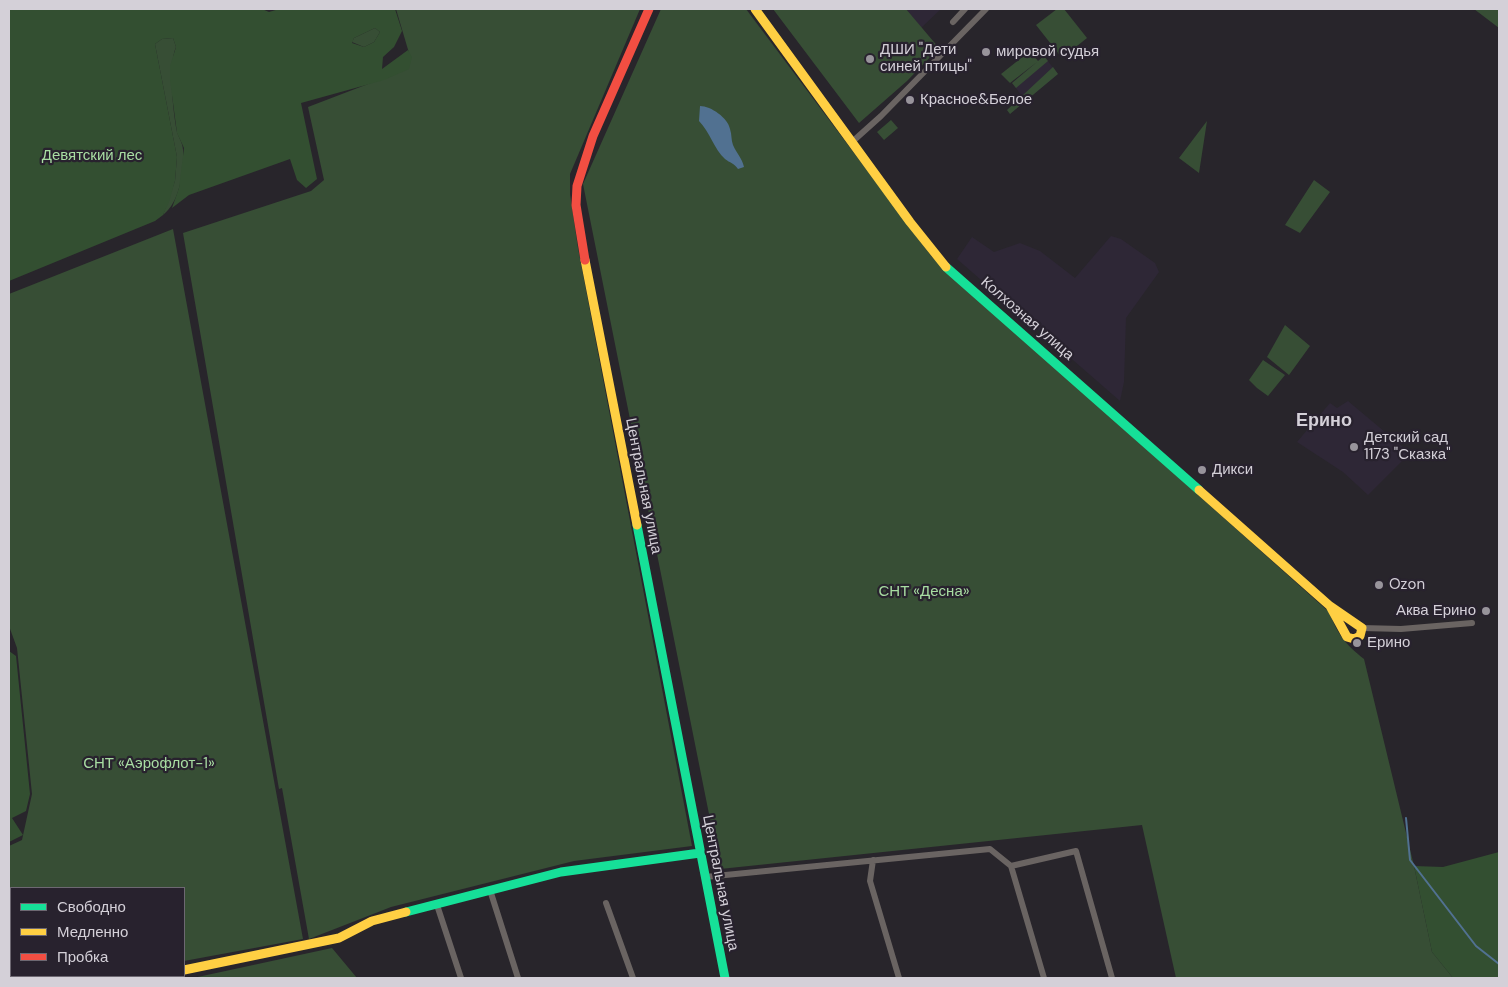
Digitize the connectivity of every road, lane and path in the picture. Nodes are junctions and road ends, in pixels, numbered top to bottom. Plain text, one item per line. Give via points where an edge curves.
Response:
1 (649, 9) edge
2 (755, 9) edge
3 (965, 9) edge
4 (986, 9) edge
5 (953, 22) dead end
6 (852, 142) junction
7 (1330, 606) junction
8 (1472, 623) dead end
9 (1362, 628) junction
10 (700, 853) junction
11 (874, 860) junction
12 (1011, 866) junction
13 (705, 877) junction
14 (490, 890) junction
15 (606, 903) dead end
16 (437, 905) junction
17 (185, 970) edge
18 (461, 978) edge
19 (518, 978) edge
20 (633, 978) edge
21 (725, 978) edge
22 (899, 978) edge
23 (1044, 978) edge
24 (1112, 978) edge

1 - 10 street, Центральная улица via 593,136 577,186 576,205
2 - 6 street, Колхозная улица
3 - 5 street
4 - 6 street via 887,111
6 - 7 street, Колхозная улица via 946,267
7 - 9 street, Колхозная улица
7 - 9 street, Колхозная улица via 1347,637 1358,638
8 - 9 street via 1401,629
10 - 13 street, Центральная улица
10 - 14 street via 560,872
11 - 12 street via 990,849
11 - 13 street
11 - 22 street via 870,881
12 - 23 street
12 - 24 street via 1076,851
13 - 21 street, Центральная улица
14 - 16 street
14 - 19 street
15 - 20 street
16 - 17 street via 372,921 339,938
16 - 18 street

